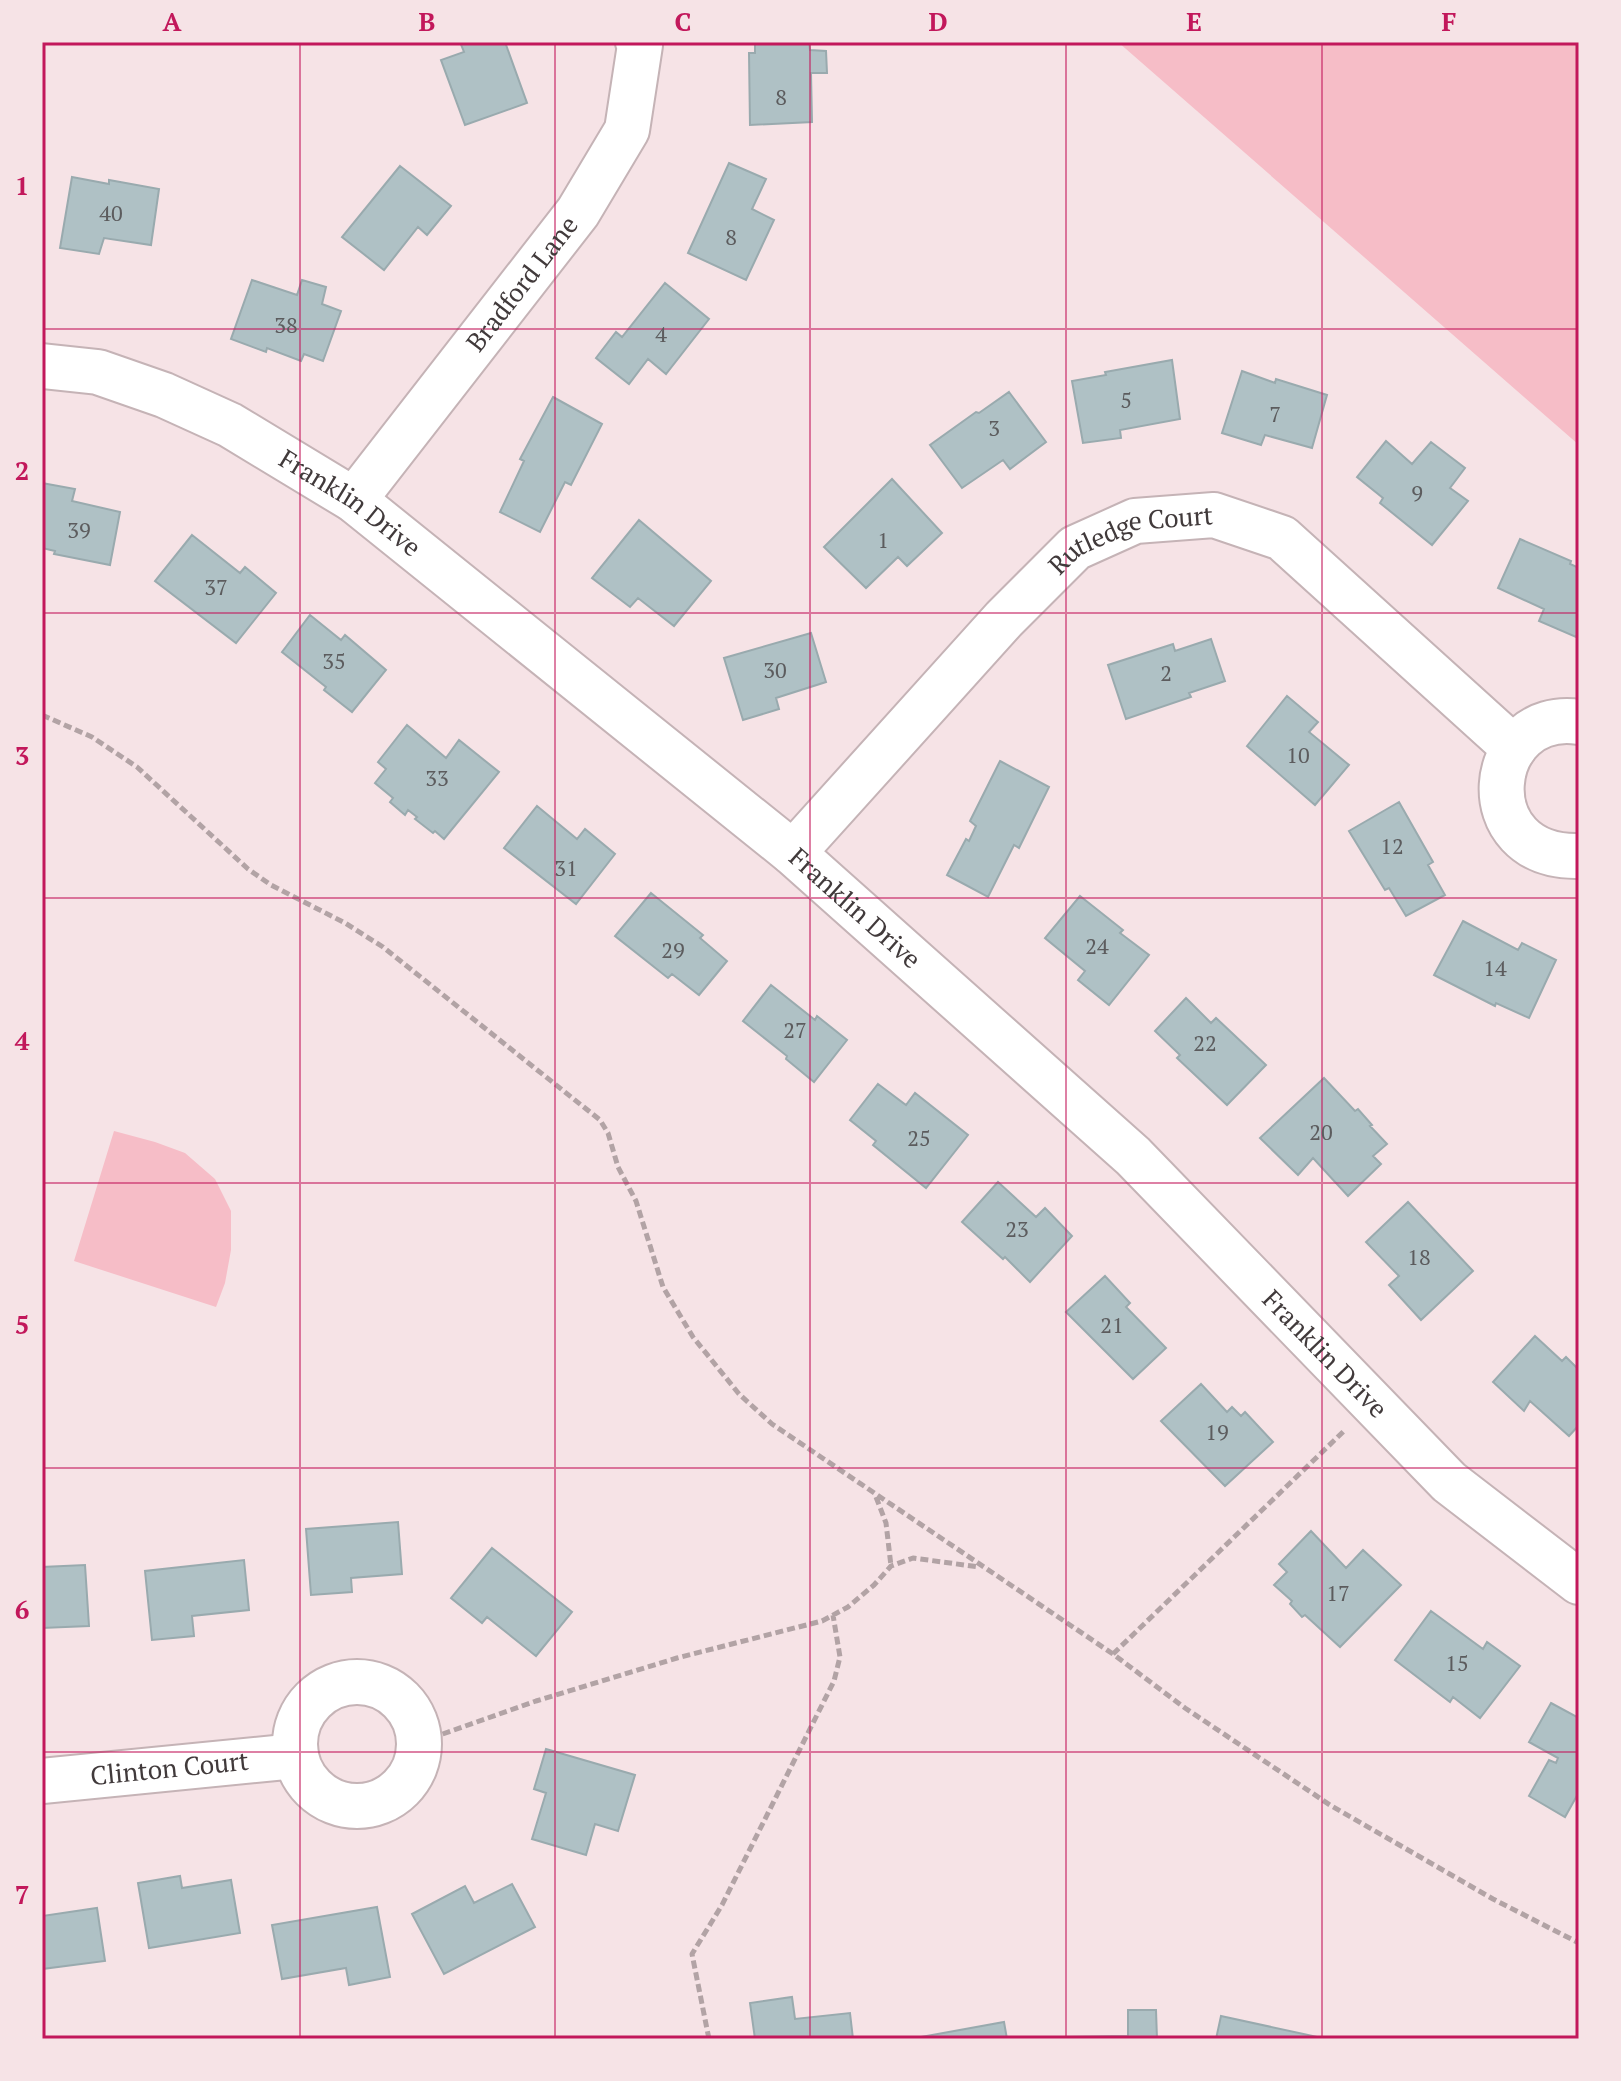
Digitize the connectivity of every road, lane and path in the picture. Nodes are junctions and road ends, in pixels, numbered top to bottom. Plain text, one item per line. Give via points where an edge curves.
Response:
1 (638, 42) edge
2 (42, 366) edge
3 (354, 500) junction
4 (42, 715) edge
5 (1579, 722) edge
6 (1514, 748) junction
7 (793, 853) junction
8 (1579, 856) edge
9 (1373, 1403) junction
10 (875, 1495) junction
11 (891, 1566) junction
12 (983, 1567) junction
13 (1579, 1582) edge
14 (833, 1615) junction
15 (1113, 1654) junction
16 (420, 1742) junction
17 (296, 1756) junction
18 (42, 1781) edge
19 (1579, 1943) edge
20 (709, 2039) edge

1 - 3 street, Bradford Lane via 627,130 578,212
2 - 3 street, Franklin Drive via 98,372 164,395 230,425
3 - 7 street, Franklin Drive
4 - 10 path via 92,737 137,767 248,869 383,947 600,1120 636,1201 663,1287 693,1337 739,1394 772,1424
5 - 6 street via 1547,724
6 - 7 street, Rutledge Court via 1282,538 1214,515 1135,521 1075,548
6 - 8 street via 1501,786 1511,824 1541,851
7 - 9 street, Franklin Drive via 1133,1156
9 - 13 street, Franklin Drive via 1449,1482
9 - 15 path
10 - 11 path via 886,1523
10 - 12 path
11 - 12 path via 913,1558
11 - 14 path
12 - 15 path
14 - 16 path via 578,1688
14 - 20 path via 840,1657 834,1681 722,1905 692,1954
15 - 19 path via 1330,1805
16 - 17 street via 411,1776 394,1794 372,1805 335,1802 317,1791
16 - 17 street via 405,1703 391,1691 353,1682 327,1689 306,1708 295,1735
17 - 18 street, Clinton Court

